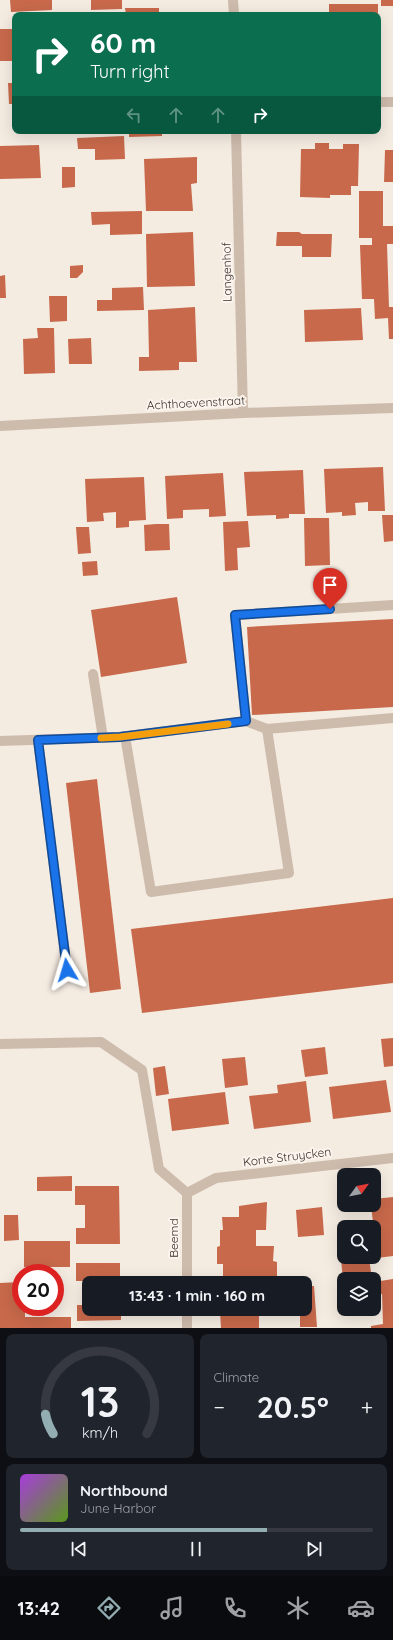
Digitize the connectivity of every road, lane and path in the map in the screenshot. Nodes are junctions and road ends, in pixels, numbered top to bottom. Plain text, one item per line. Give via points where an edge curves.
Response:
1 (233, 0) edge
2 (234, 12) edge
3 (381, 102) edge
4 (393, 102) edge
5 (236, 134) edge
6 (393, 408) edge
7 (243, 413) junction
8 (0, 426) edge
9 (393, 605) edge
10 (94, 674) dead end
11 (393, 718) edge
12 (246, 721) junction
13 (267, 729) junction
14 (126, 736) junction
15 (103, 738) junction
16 (38, 740) junction
17 (0, 741) edge
18 (67, 970) dead end
19 (0, 1044) edge
20 (393, 1158) edge
21 (187, 1193) junction
22 (187, 1276) edge
23 (187, 1316) edge
24 (187, 1328) edge

1 - 2 street
3 - 4 street
5 - 7 street, Langenhof
6 - 7 street, Achthoevenstraat
7 - 8 street, Achthoevenstraat
9 - 12 street via 235,615
10 - 15 street
11 - 13 street
12 - 13 street
12 - 14 street
13 - 14 street via 289,872 151,892
14 - 15 street
15 - 16 street
16 - 17 street
16 - 18 street
19 - 21 street via 101,1042 142,1070 159,1169
20 - 21 street, Korte Struycken via 216,1178
21 - 22 street, Beemd
23 - 24 street

